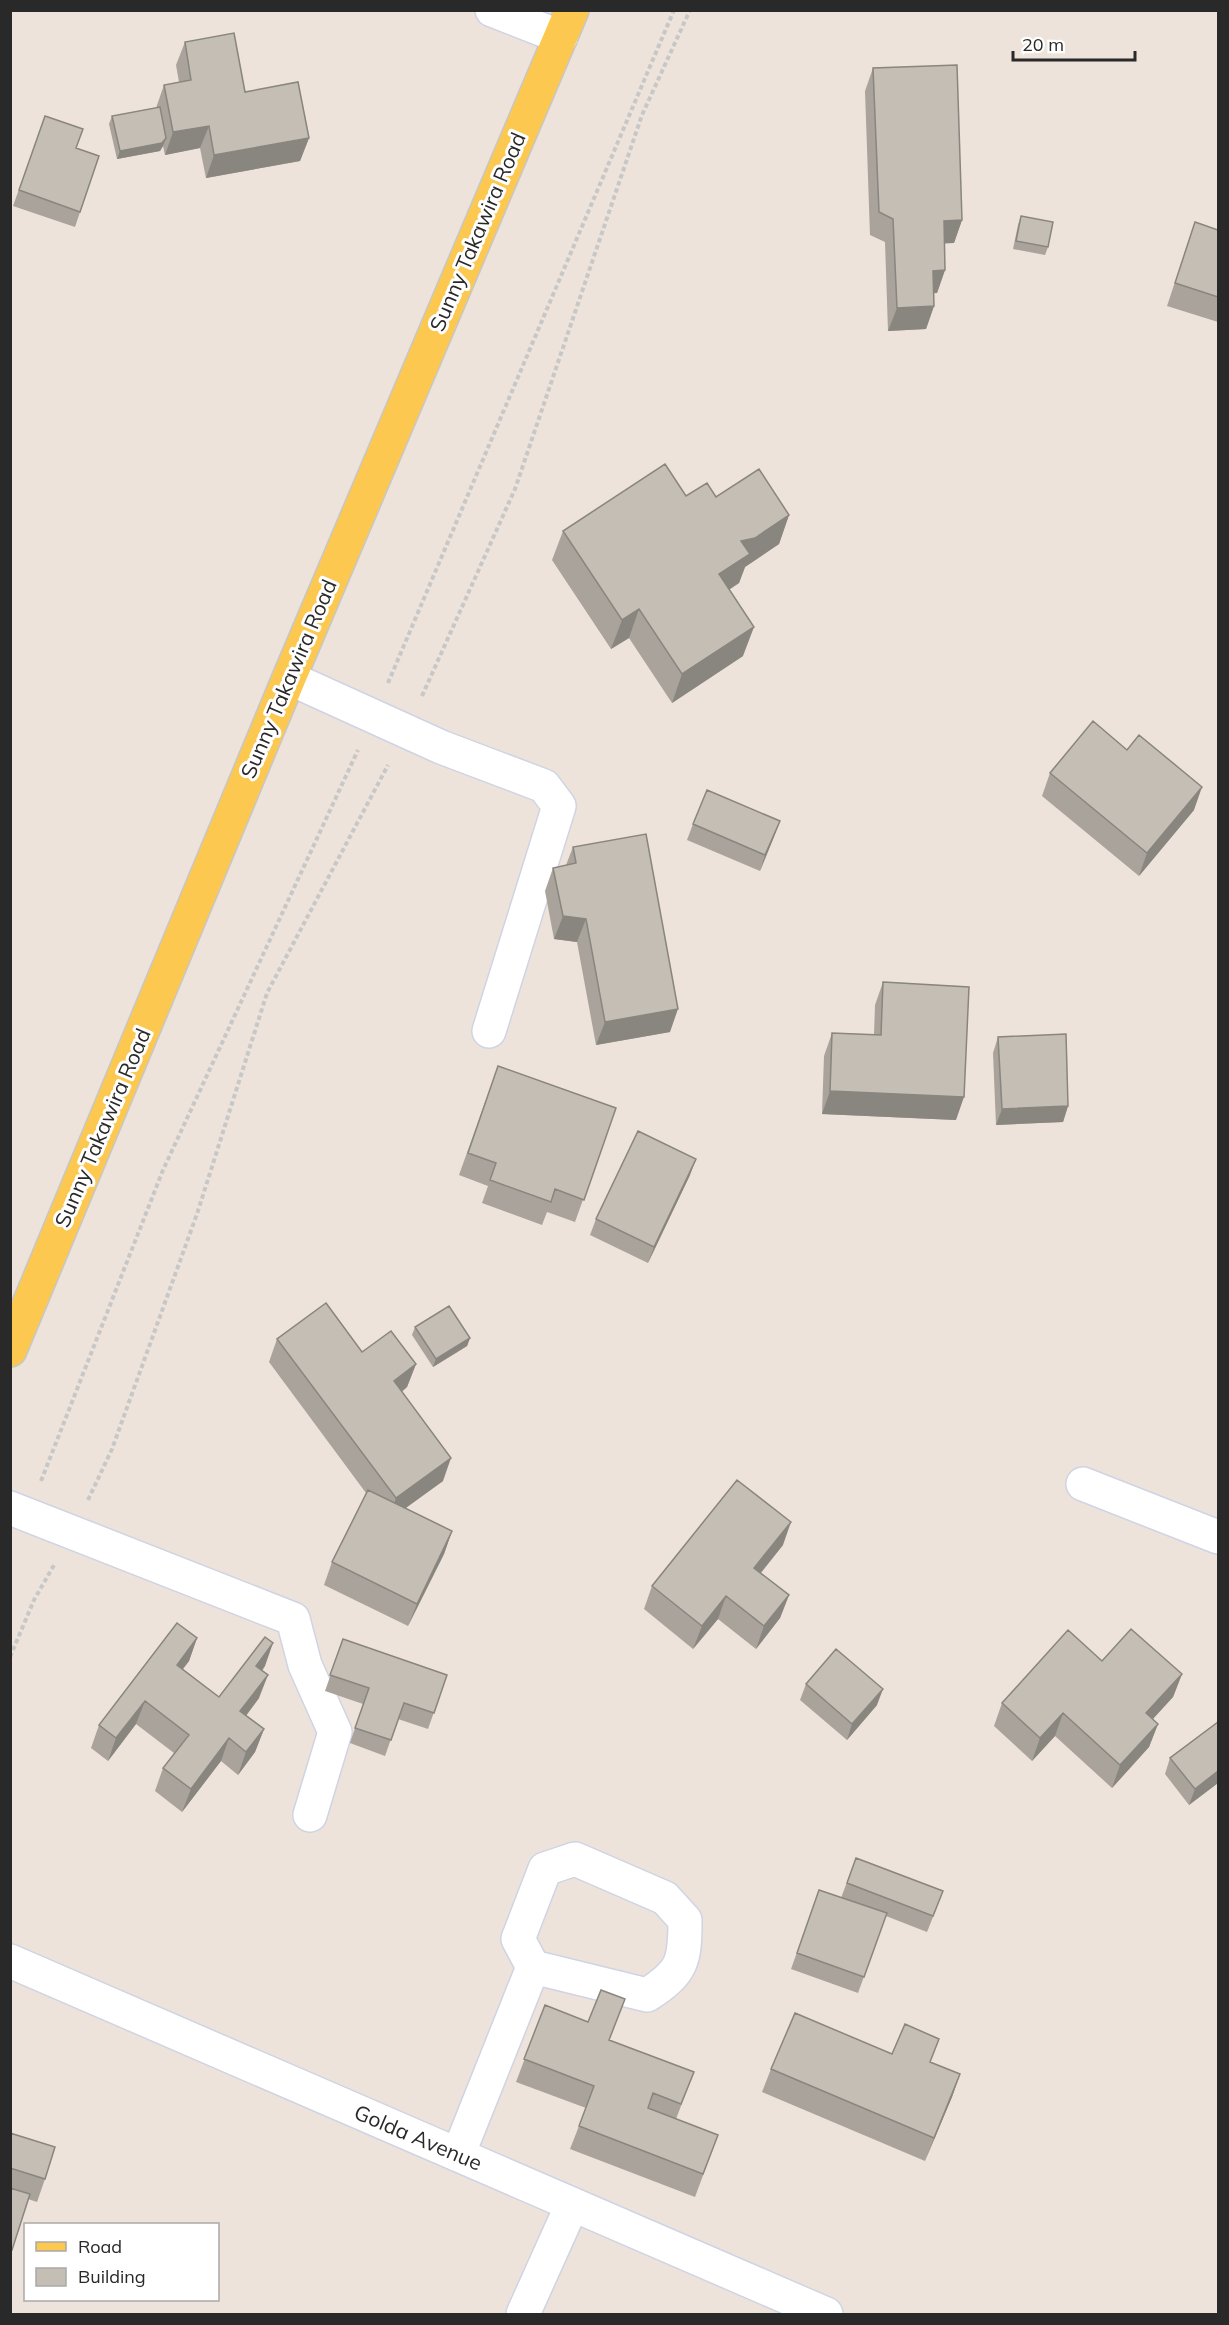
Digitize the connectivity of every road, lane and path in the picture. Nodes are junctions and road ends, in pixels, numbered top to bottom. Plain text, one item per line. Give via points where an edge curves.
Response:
1 (492, 10) edge
2 (674, 10) edge
3 (690, 10) edge
4 (567, 24) edge
5 (290, 678) junction
6 (374, 716) junction
7 (406, 731) junction
8 (489, 1031) dead end
9 (10, 1350) edge
10 (1083, 1484) dead end
11 (19, 1511) edge
12 (74, 1532) junction
13 (1218, 1537) edge
14 (10, 1657) edge
15 (310, 1815) dead end
16 (10, 1961) edge
17 (533, 1967) junction
18 (458, 2155) junction
19 (572, 2205) junction
20 (523, 2314) edge
21 (826, 2314) edge

1 - 4 street
2 - 6 path
3 - 7 path via 642,115 515,489
4 - 5 main road, Sunny Takawira Road
5 - 6 street
5 - 9 main road, Sunny Takawira Road
6 - 7 street
6 - 11 path via 163,1170
7 - 8 street via 543,786 559,806
7 - 12 path via 267,993 197,1214 112,1449
10 - 13 street
11 - 12 street
12 - 14 path via 34,1600
12 - 15 street via 293,1619 305,1665 335,1732
16 - 18 street, Golda Avenue
17 - 17 street via 647,1995 671,1979 685,1953 685,1920 665,1898 574,1859 545,1869 529,1909 518,1939
17 - 18 street
18 - 19 street, Golda Avenue
19 - 20 street
19 - 21 street, Golda Avenue

